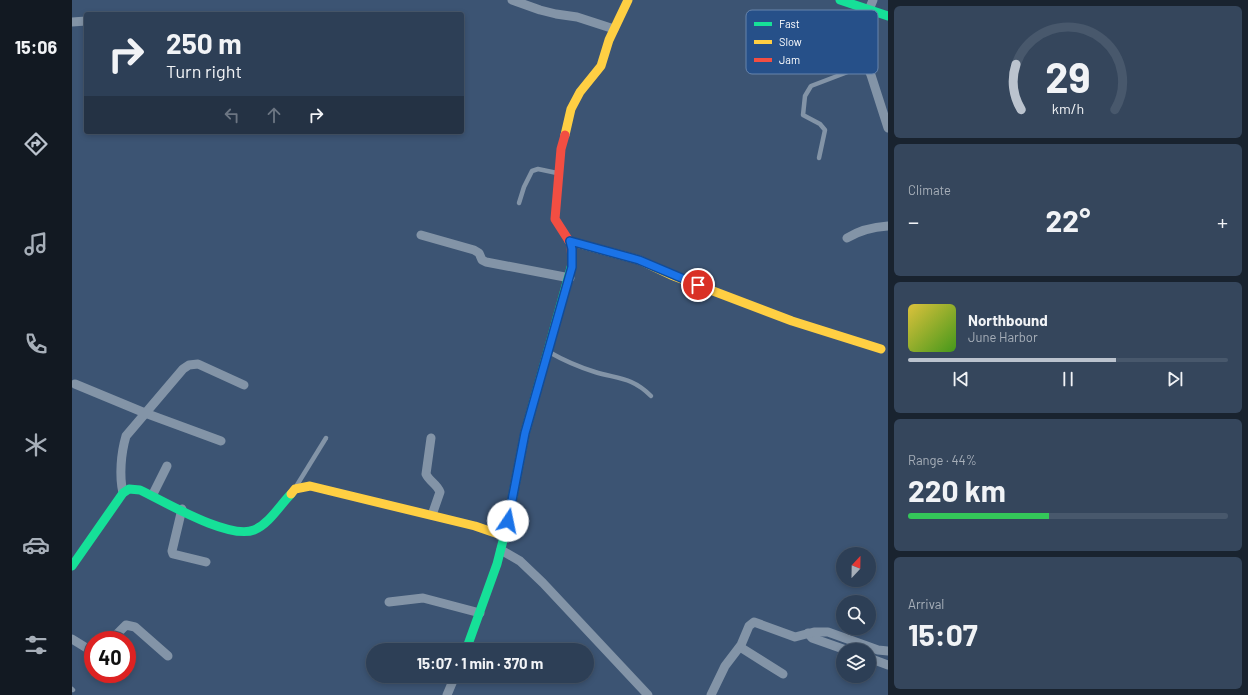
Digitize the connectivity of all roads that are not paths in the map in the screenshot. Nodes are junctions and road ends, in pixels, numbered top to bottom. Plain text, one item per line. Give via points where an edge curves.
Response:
1 (512, 0) edge
2 (628, 0) edge
3 (840, 0) edge
4 (873, 0) edge
5 (868, 10) joint
6 (878, 13) edge
7 (888, 16) edge
8 (84, 21) edge
9 (72, 22) edge
10 (614, 29) junction
11 (842, 74) edge
12 (871, 74) edge
13 (888, 128) edge
14 (819, 158) dead end
15 (559, 173) junction
16 (520, 203) dead end
17 (888, 226) edge
18 (421, 235) dead end
19 (847, 238) dead end
20 (570, 241) junction
21 (570, 278) junction
22 (881, 349) dead end
23 (549, 352) junction
24 (75, 384) dead end
25 (244, 385) dead end
26 (651, 396) dead end
27 (145, 413) junction
28 (326, 438) dead end
29 (431, 438) dead end
30 (221, 441) dead end
31 (167, 466) dead end
32 (294, 488) junction
33 (123, 493) junction
34 (152, 494) junction
35 (182, 509) junction
36 (432, 515) junction
37 (504, 536) junction
38 (501, 550) junction
39 (206, 562) dead end
40 (72, 566) edge
41 (389, 602) dead end
42 (480, 613) junction
43 (120, 631) edge
44 (808, 633) junction
45 (72, 639) edge
46 (469, 643) edge
47 (84, 646) edge
48 (836, 646) edge
49 (740, 647) junction
50 (888, 652) edge
51 (168, 656) dead end
52 (876, 661) edge
53 (888, 665) edge
54 (784, 674) dead end
55 (452, 683) edge
56 (447, 695) edge
57 (648, 695) edge
58 (711, 695) edge

1 - 10 street
2 - 10 street
3 - 5 street
4 - 5 street
6 - 7 street
8 - 9 street
10 - 15 street via 600,66 580,92 571,109 565,128
11 - 14 lane via 811,86 806,92 803,115 820,124 825,130
12 - 13 street
15 - 16 lane via 538,169 532,171
15 - 20 street via 555,219 559,229
17 - 19 street via 871,228
18 - 21 street via 474,250 486,262
20 - 21 street via 573,257
20 - 22 street via 639,260 671,275 792,321
21 - 23 street
23 - 26 lane via 595,372 624,378
23 - 37 street via 525,433
24 - 27 street
25 - 27 street via 198,364 189,365
27 - 30 street
27 - 33 street via 130,430 125,441 121,485
28 - 32 lane
29 - 36 street via 426,474 438,486 440,492
31 - 34 street
32 - 35 street via 263,525 243,533 217,527
32 - 36 street via 320,487
33 - 34 street via 129,489
33 - 40 street
34 - 35 street
35 - 39 street via 173,554
36 - 37 street
37 - 38 street
38 - 42 street
38 - 57 street via 520,562 543,583
41 - 42 street via 423,598
42 - 46 street
43 - 51 street via 126,625 130,625
44 - 48 street via 812,638
44 - 49 street via 802,637 795,637 754,622 749,626
44 - 50 street via 828,632
45 - 47 street
49 - 54 street
49 - 58 street via 725,666
52 - 53 street
55 - 56 street

